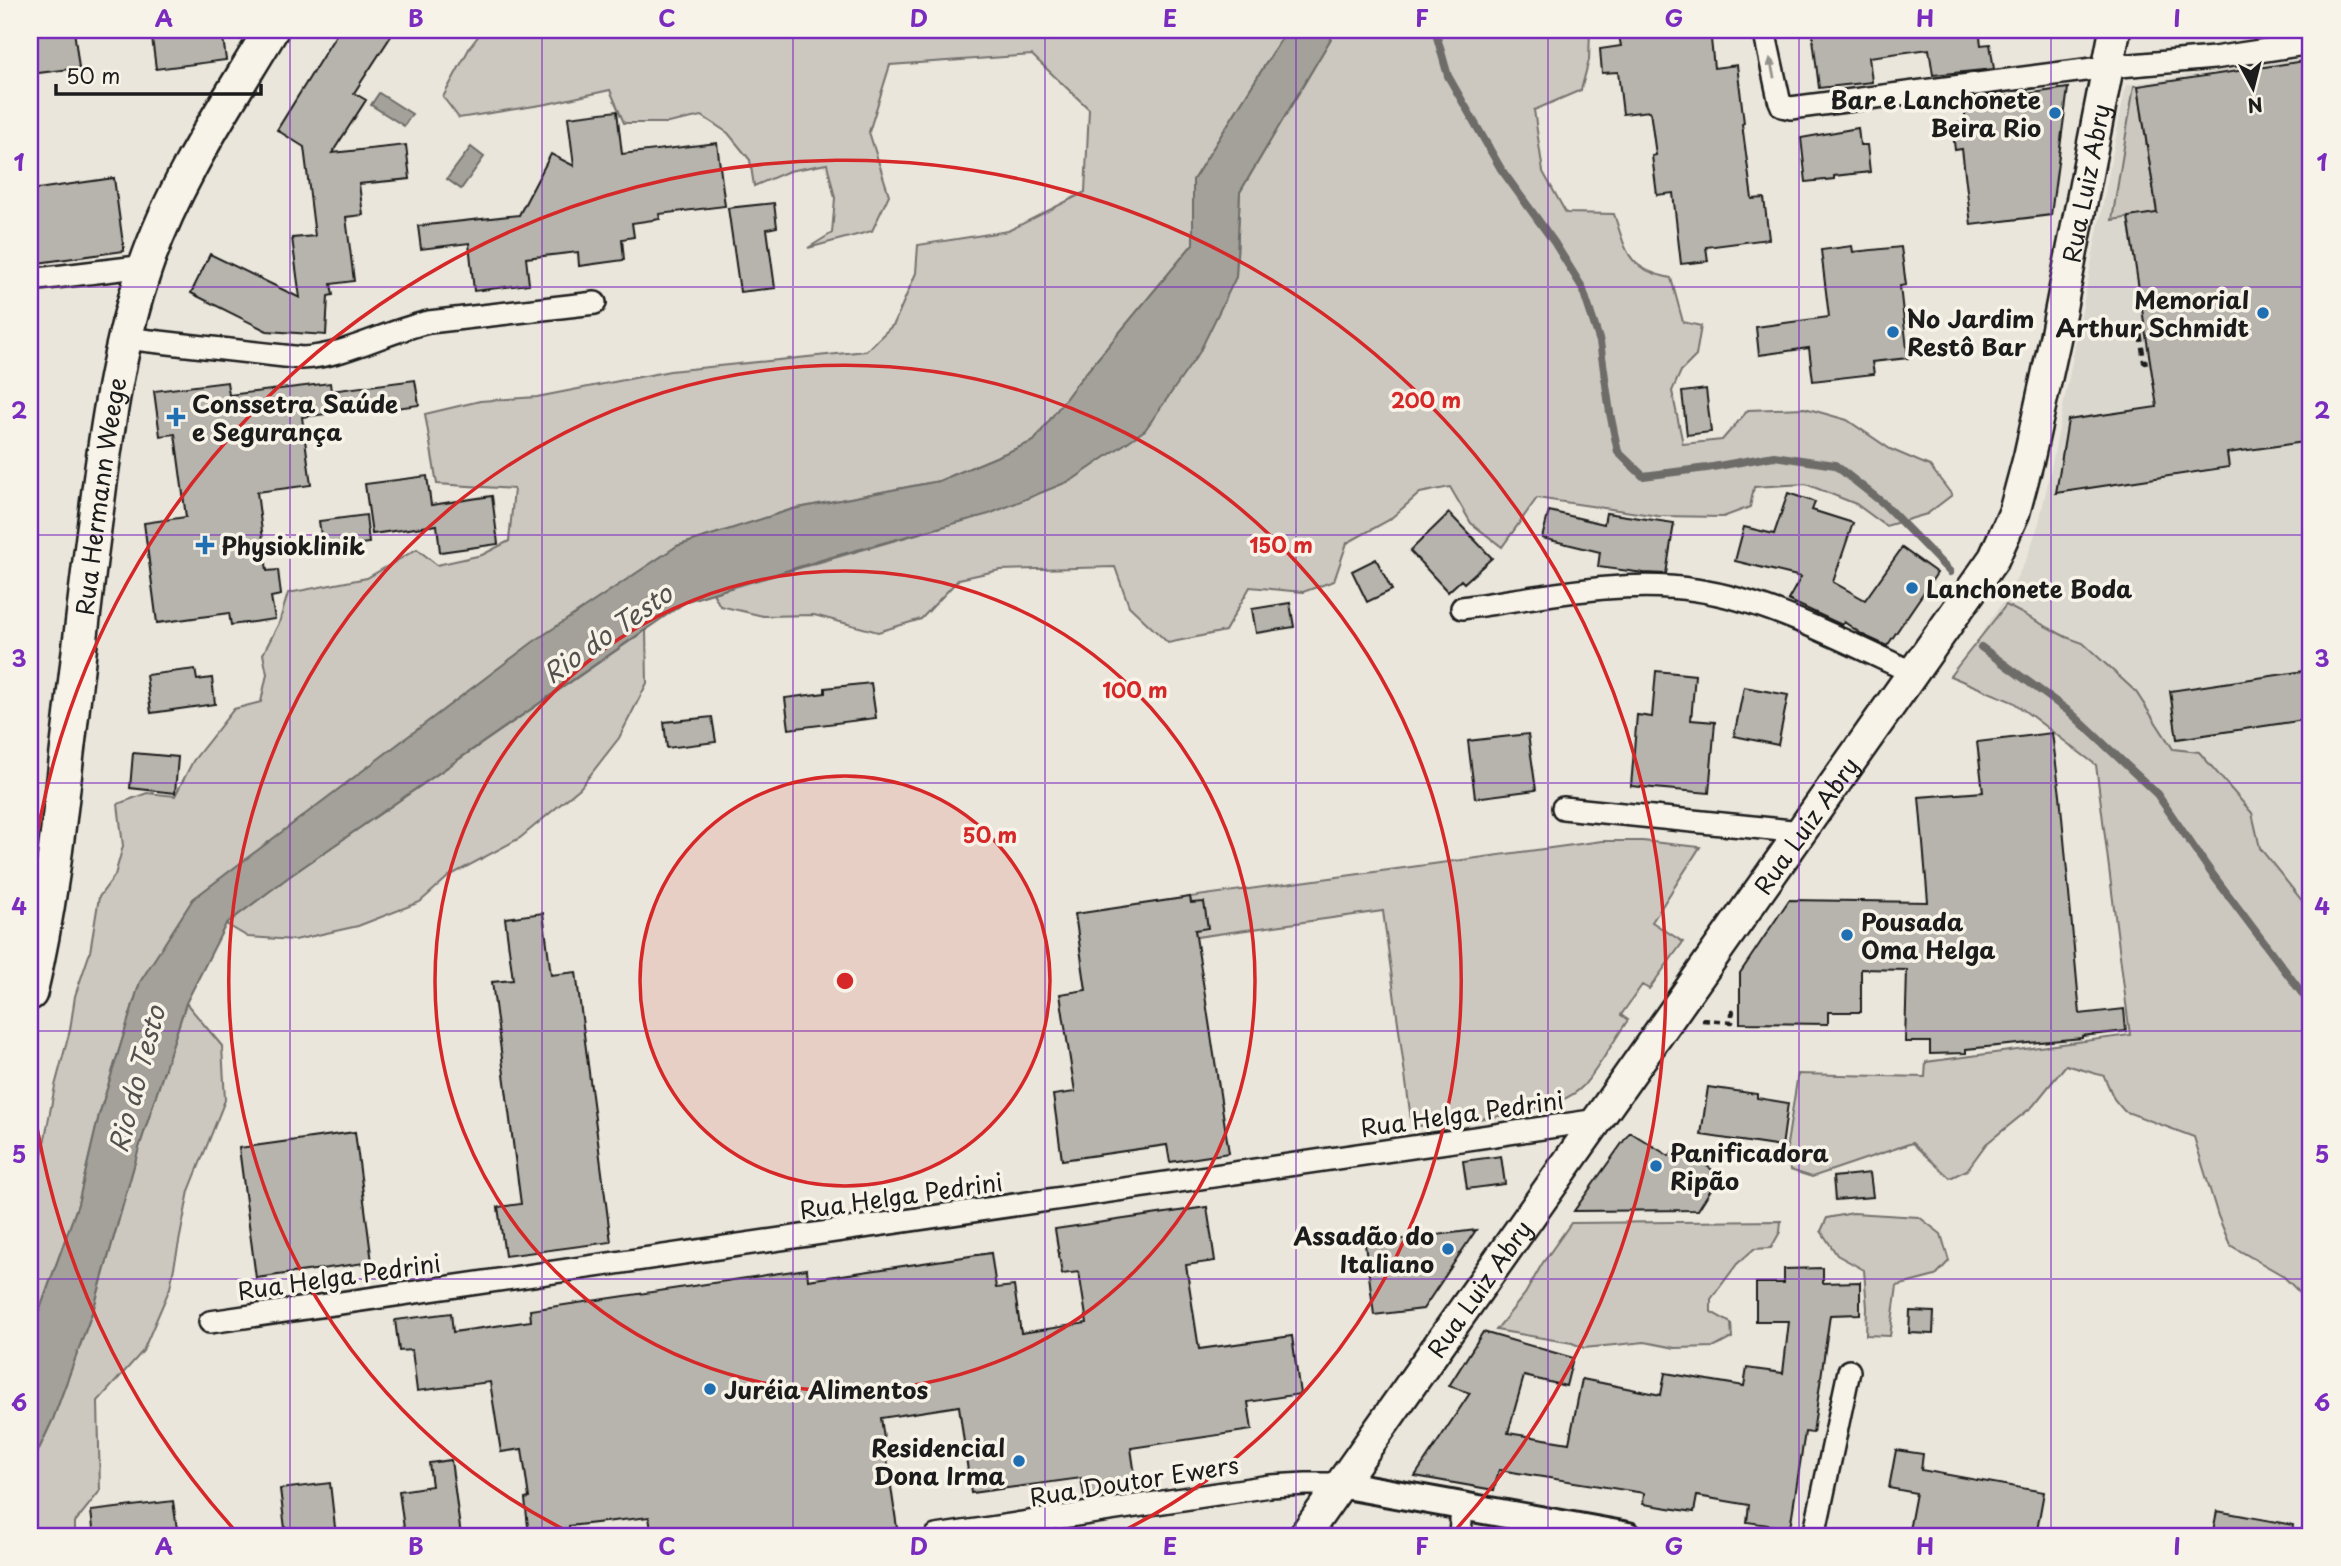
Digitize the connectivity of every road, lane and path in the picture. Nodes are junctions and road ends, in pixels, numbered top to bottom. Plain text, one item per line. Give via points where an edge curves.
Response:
1 (271, 30) edge
2 (1764, 30) edge
3 (2115, 30) edge
4 (2311, 43) edge
5 (2108, 67) junction
6 (146, 266) junction
7 (30, 280) edge
8 (595, 303) dead end
9 (2139, 323) dead end
10 (124, 338) junction
11 (2150, 361) dead end
12 (1462, 608) dead end
13 (1914, 673) junction
14 (1563, 808) dead end
15 (1802, 832) junction
16 (30, 993) edge
17 (1740, 1012) dead end
18 (1670, 1019) junction
19 (1598, 1120) junction
20 (210, 1322) dead end
21 (1849, 1371) dead end
22 (1340, 1484) junction
23 (1462, 1507) junction
24 (936, 1536) edge
25 (1304, 1536) edge
26 (1460, 1536) edge
27 (1628, 1536) edge
28 (1814, 1536) edge

1 - 6 main road, Rua Hermann Weege via 178,189
5 -> 2 street via 1791,108 1782,106
3 - 5 main road, Rua Luiz Abry
4 - 5 street via 2214,58
5 - 13 main road, Rua Luiz Abry via 2055,339 2014,513 1994,558
6 - 7 street
6 - 10 main road, Rua Hermann Weege
8 - 10 street via 413,325 320,357
9 - 11 path via 2144,362
10 - 16 main road, Rua Hermann Weege via 99,490 48,913
12 - 13 street via 1614,587 1695,589 1772,610
13 - 15 main road, Rua Luiz Abry
14 - 15 street
15 - 18 main road, Rua Luiz Abry
17 - 18 path via 1732,1012 1732,1022
18 - 19 main road, Rua Luiz Abry
19 - 20 street, Rua Helga Pedrini
19 - 22 main road, Rua Luiz Abry
21 - 28 street
22 - 23 street
22 - 24 street, Rua Doutor Ewers via 1270,1486
22 - 25 main road, Rua Luiz Abry
23 - 26 street
23 - 27 street

